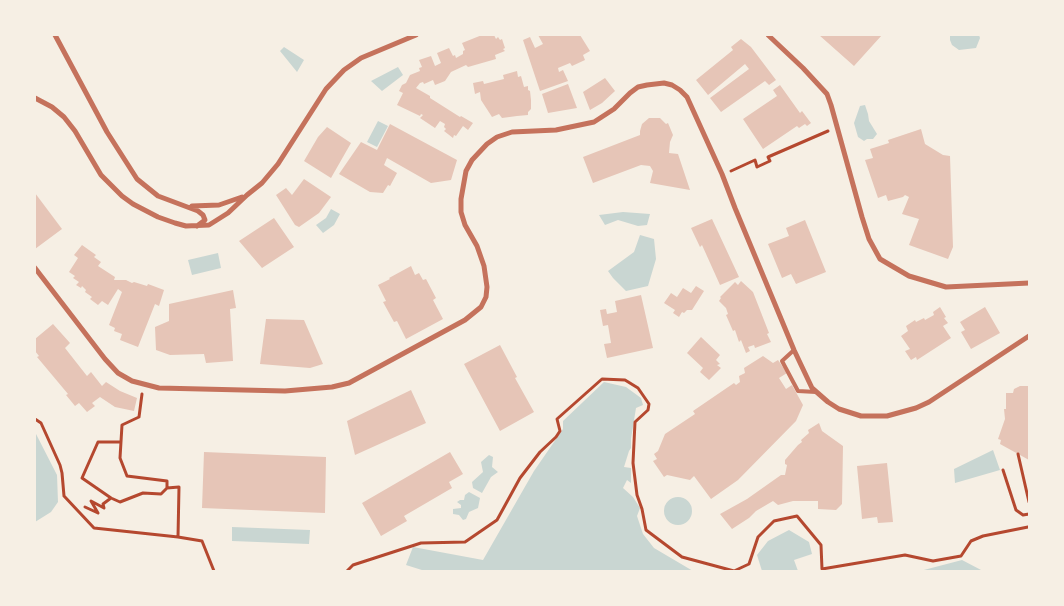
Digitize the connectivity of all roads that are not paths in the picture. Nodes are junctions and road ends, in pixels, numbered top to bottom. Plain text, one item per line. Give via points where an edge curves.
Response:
1 (55, 35) edge
2 (416, 35) edge
3 (768, 35) edge
4 (35, 98) edge
5 (247, 195) junction
6 (186, 206) junction
7 (197, 226) junction
8 (35, 268) edge
9 (1029, 283) edge
10 (1029, 336) edge
11 (794, 350) junction
12 (816, 392) junction

1 - 6 street via 107,132 137,179 158,196
2 - 5 street via 361,58 344,70 326,89 278,164
3 - 9 street via 827,94 869,239 880,258 909,276 946,287
4 - 7 street via 64,117 100,175 122,196 158,217
5 - 6 street via 219,205
5 - 7 street via 209,225
6 - 7 street via 203,215 205,220
8 - 11 street via 105,359 118,373 132,381 159,388 285,391 349,383 465,320 481,306 487,287 484,266 465,225 461,199 466,171 487,144 512,132 556,130 594,122 638,87 664,83 687,97
10 - 12 street via 929,402 887,416 861,416 848,412
11 - 12 street
11 - 12 lane via 782,361 798,391

